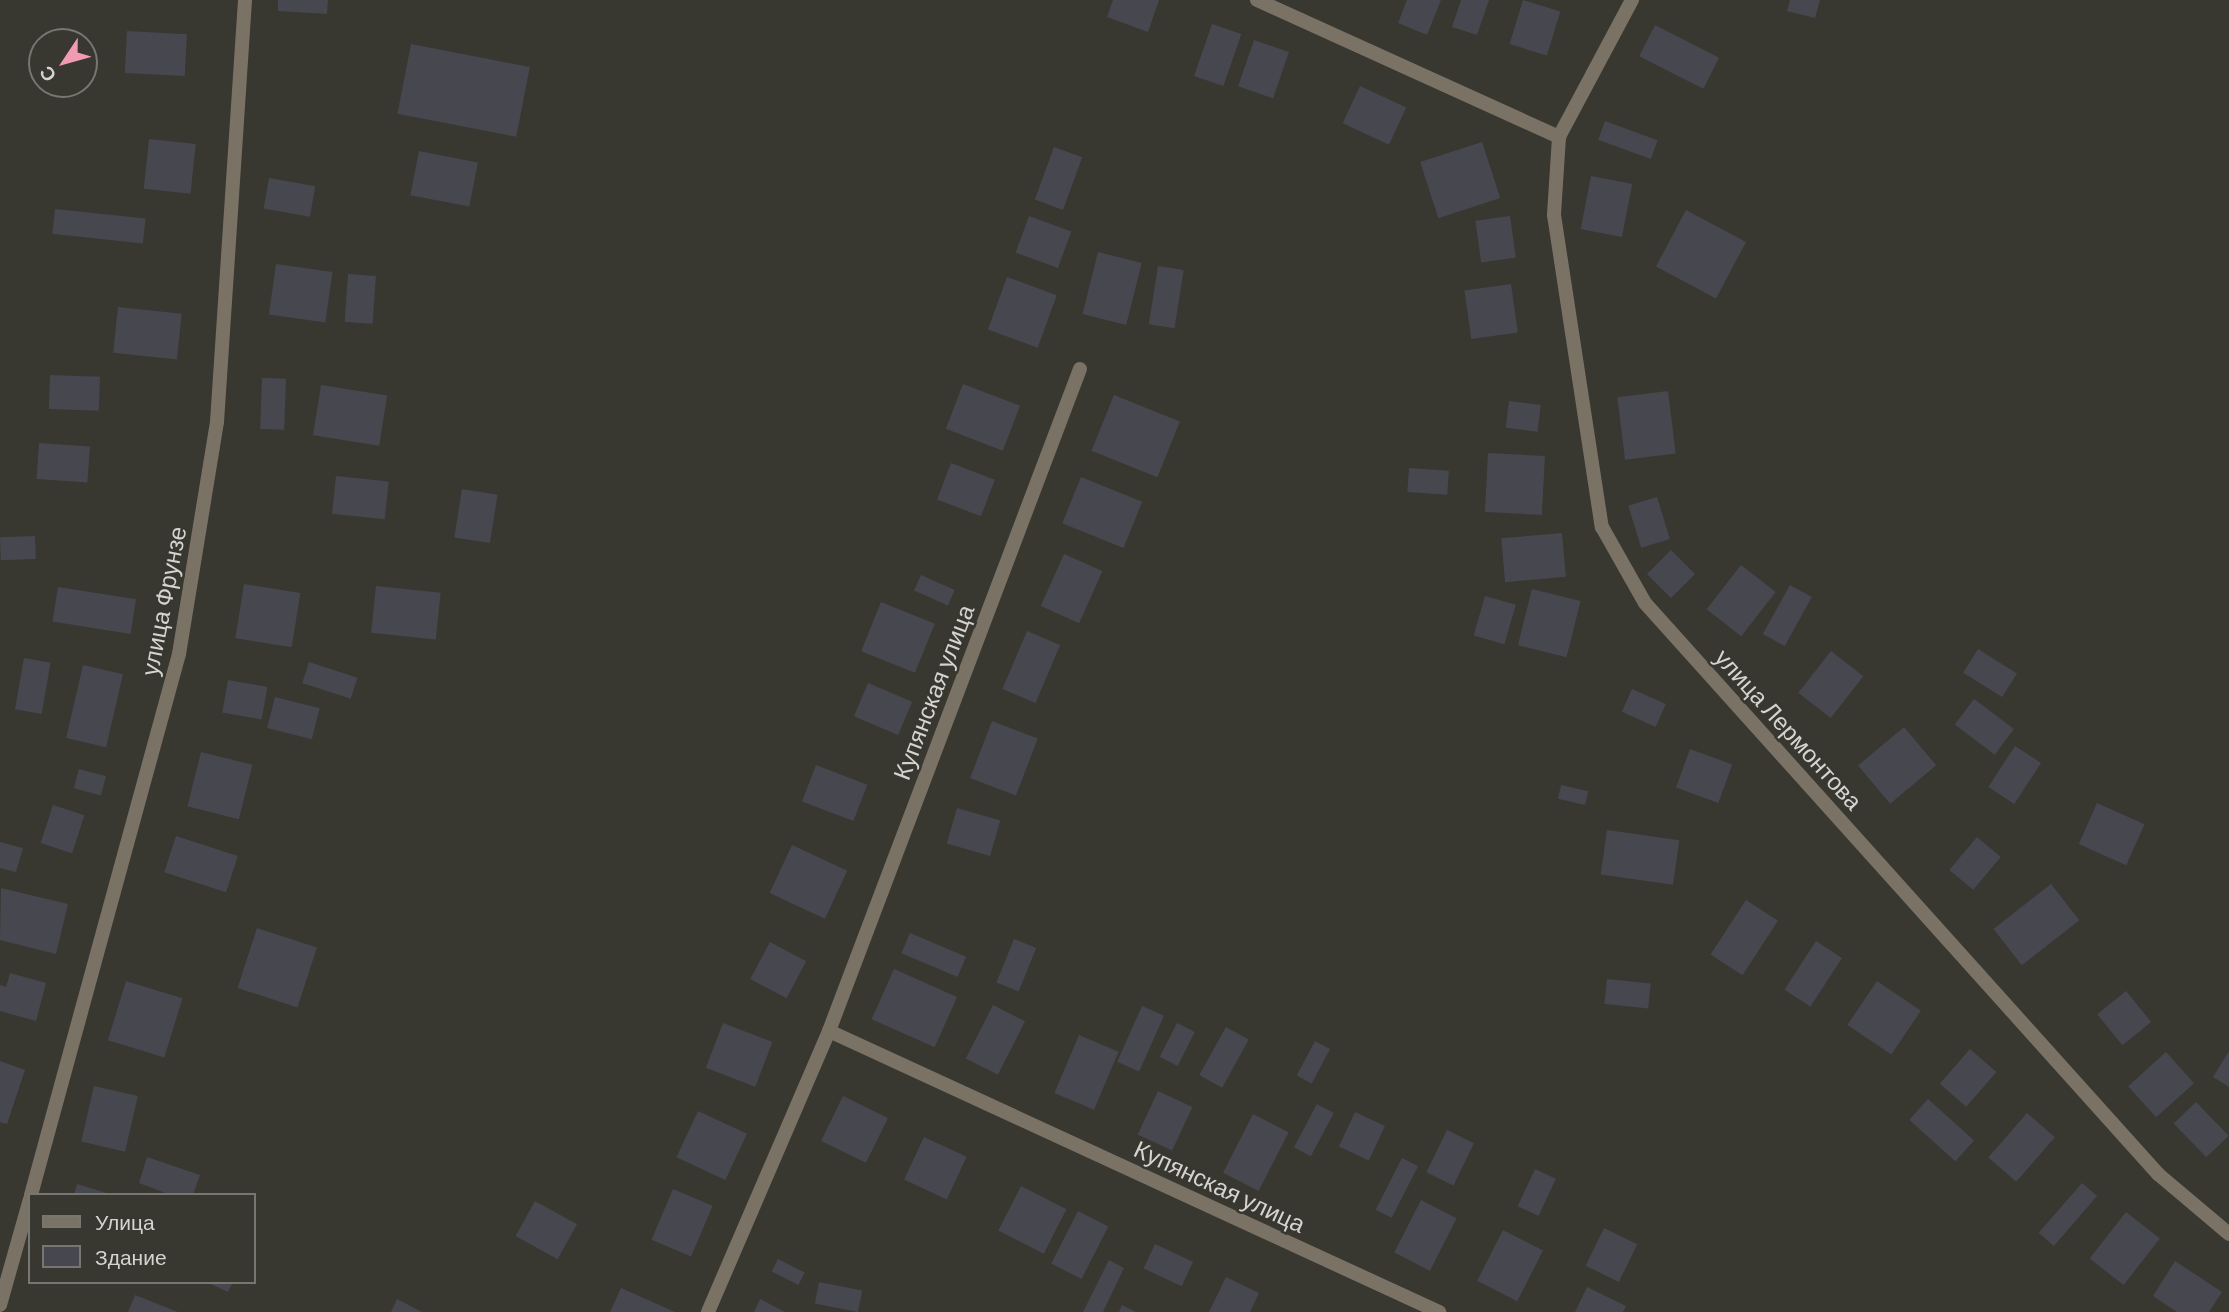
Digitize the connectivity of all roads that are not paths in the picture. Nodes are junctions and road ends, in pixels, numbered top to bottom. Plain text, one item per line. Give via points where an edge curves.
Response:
1 (245, 0) edge
2 (1257, 0) edge
3 (1632, 0) edge
4 (1559, 137) junction
5 (1080, 369) dead end
6 (829, 1031) junction
7 (31, 1193) edge
8 (28, 1204) edge
9 (2229, 1234) edge
10 (0, 1305) edge
11 (708, 1312) edge
12 (1439, 1312) edge

1 - 7 street, улица Фрунзе via 217,422 179,654
2 - 4 street
3 - 4 street, улица Лермонтова
4 - 9 street, улица Лермонтова via 1554,215 1602,527 1645,603 2158,1174
5 - 6 street, Купянская улица
6 - 11 street, Купянская улица
6 - 12 street, Купянская улица
8 - 10 street, улица Фрунзе

